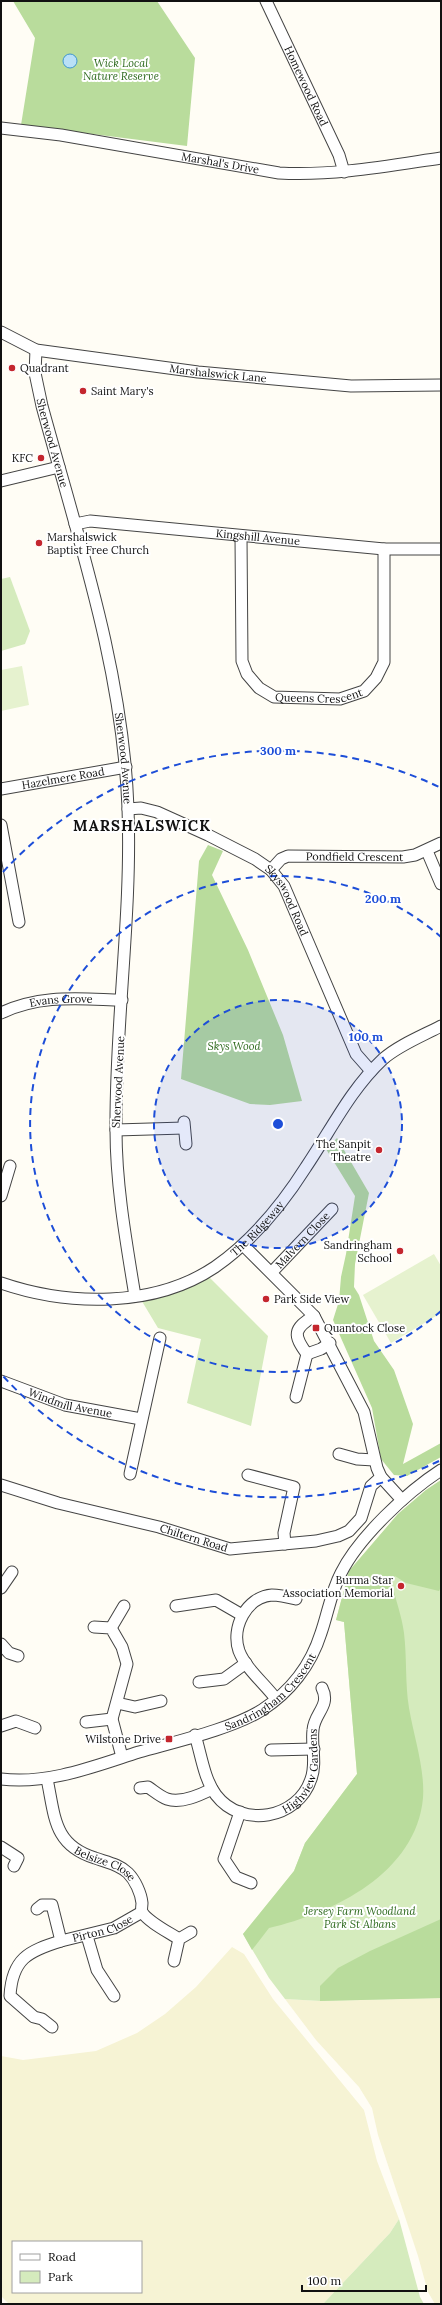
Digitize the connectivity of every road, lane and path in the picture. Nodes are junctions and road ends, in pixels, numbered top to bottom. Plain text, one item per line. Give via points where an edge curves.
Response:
1 (266, 1) edge
2 (1, 128) edge
3 (441, 158) edge
4 (344, 172) junction
5 (1, 332) edge
6 (36, 350) junction
7 (441, 385) edge
8 (59, 467) junction
9 (1, 481) edge
10 (75, 524) junction
11 (241, 537) junction
12 (384, 549) junction
13 (441, 549) edge
14 (126, 767) junction
15 (1, 789) edge
16 (128, 809) junction
17 (1, 825) edge
18 (441, 843) edge
19 (427, 851) junction
20 (271, 870) junction
21 (441, 884) edge
22 (19, 922) dead end
23 (122, 1000) junction
24 (1, 1013) edge
25 (441, 1026) edge
26 (371, 1071) junction
27 (116, 1130) junction
28 (186, 1144) dead end
29 (10, 1166) dead end
30 (4, 1177) edge
31 (1, 1196) edge
32 (332, 1209) dead end
33 (243, 1245) junction
34 (272, 1272) junction
35 (1, 1283) edge
36 (135, 1296) junction
37 (314, 1316) junction
38 (160, 1338) dead end
39 (330, 1342) junction
40 (307, 1354) junction
41 (1, 1381) edge
42 (296, 1397) dead end
43 (141, 1419) junction
44 (339, 1454) dead end
45 (374, 1460) junction
46 (441, 1470) edge
47 (130, 1474) dead end
48 (248, 1475) dead end
49 (381, 1477) junction
50 (1, 1485) edge
51 (402, 1500) junction
52 (285, 1544) junction
53 (12, 1572) dead end
54 (1, 1588) edge
55 (296, 1599) dead end
56 (124, 1606) dead end
57 (176, 1606) dead end
58 (242, 1615) junction
59 (94, 1627) dead end
60 (110, 1628) junction
61 (1, 1644) edge
62 (18, 1656) dead end
63 (246, 1663) junction
64 (199, 1682) dead end
65 (322, 1688) dead end
66 (276, 1700) junction
67 (161, 1701) dead end
68 (117, 1703) junction
69 (112, 1720) junction
70 (86, 1722) dead end
71 (1, 1726) edge
72 (35, 1728) dead end
73 (195, 1735) junction
74 (314, 1749) junction
75 (271, 1750) dead end
76 (122, 1757) junction
77 (1, 1779) edge
78 (47, 1779) junction
79 (140, 1788) dead end
80 (212, 1789) junction
81 (240, 1812) junction
82 (1, 1847) edge
83 (14, 1866) dead end
84 (251, 1883) dead end
85 (37, 1909) dead end
86 (142, 1912) junction
87 (191, 1932) dead end
88 (87, 1936) junction
89 (179, 1939) junction
90 (60, 1941) junction
91 (174, 1961) dead end
92 (114, 1996) dead end
93 (5, 1998) edge
94 (52, 2027) dead end

1 - 4 street, Homewood Road via 339,155
2 - 4 street, Marshal's Drive via 61,135 279,173 309,175
3 - 4 street, Marshal's Drive
5 - 6 street, Marshalswick Lane
6 - 7 street, Marshalswick Lane via 198,372 335,384
6 - 8 street, Sherwood Avenue via 37,383
8 - 9 street
8 - 10 street, Sherwood Avenue
10 - 11 street, Kingshill Avenue via 90,521
10 - 14 street, Sherwood Avenue via 109,655
11 - 12 street, Kingshill Avenue
11 - 12 street, Queens Crescent via 242,661 247,674 259,688 274,697 340,699 364,691 376,678 384,662 386,643
12 - 13 street, Kingshill Avenue
14 - 15 street, Hazelmere Road
14 - 16 street, Sherwood Avenue
16 - 20 street, Skyswood Road via 141,808 157,812 208,835
16 - 23 street, Sherwood Avenue via 129,858
17 - 22 street
18 - 19 street, Pondfield Crescent
19 - 20 street, Pondfield Crescent via 415,856 402,857 288,856 281,859
19 - 21 street
20 - 26 street, Skyswood Road via 284,886 356,1054
23 - 24 street, Evans Grove via 52,998 19,1004
23 - 27 street, Sherwood Avenue
25 - 26 street, The Ridgeway via 401,1047
26 - 33 street, The Ridgeway via 343,1107 278,1207
27 - 28 street via 184,1125
27 - 36 street, Sherwood Avenue via 120,1203
29 - 30 street
30 - 31 street
32 - 34 street, Malvern Close
33 - 34 street
33 - 36 street, The Ridgeway via 202,1275
34 - 37 street
35 - 36 street, The Ridgeway via 43,1295 70,1298 117,1299
37 - 39 street
37 - 40 street via 300,1327 296,1335
38 - 43 street
39 - 40 street via 321,1349
39 - 45 street via 364,1412
40 - 42 street
41 - 43 street, Windmill Avenue via 65,1405
43 - 47 street
44 - 45 street
45 - 49 street
46 - 51 street, Sandringham Crescent
48 - 52 street via 294,1487 284,1533
49 - 51 street
49 - 52 street, Chiltern Road via 371,1486 361,1518 350,1531 338,1536
50 - 52 street, Chiltern Road via 58,1503 159,1527 230,1549
51 - 66 street, Sandringham Crescent via 347,1562 336,1582 321,1634 309,1662 294,1683
53 - 54 street
55 - 58 street via 270,1595 255,1601
56 - 60 street
57 - 58 street via 216,1600
58 - 63 street via 236,1635 239,1651
59 - 60 street
60 - 68 street via 122,1647 127,1664
61 - 62 street via 9,1653
63 - 64 street via 224,1679
63 - 66 street
65 - 74 street, Highview Gardens via 325,1700 313,1730
66 - 73 street, Sandringham Crescent via 261,1711 236,1722
67 - 68 street via 135,1707
68 - 69 street
69 - 70 street
69 - 76 street
71 - 72 street via 16,1720
73 - 76 street, Sandringham Crescent
73 - 80 street, Highview Gardens
74 - 75 street
74 - 81 street, Highview Gardens via 312,1778 301,1798 292,1806 268,1816 258,1817
76 - 78 street, Sandringham Crescent
77 - 78 street, Sandringham Crescent
78 - 86 street, Belsize Close via 57,1827 63,1838 74,1850 118,1866 129,1874 139,1892
79 - 80 street via 148,1787 166,1799 177,1800
80 - 81 street, Highview Gardens via 222,1802
81 - 84 street via 224,1859 236,1877
82 - 83 street via 18,1858
85 - 90 street, Pirton Close via 42,1905 52,1905
86 - 88 street, Pirton Close via 114,1928
86 - 89 street via 159,1927
87 - 89 street
88 - 90 street, Pirton Close
88 - 92 street via 97,1970
89 - 91 street
90 - 93 street, Pirton Close via 40,1947 23,1958 12,1976
93 - 94 street, Pirton Close

